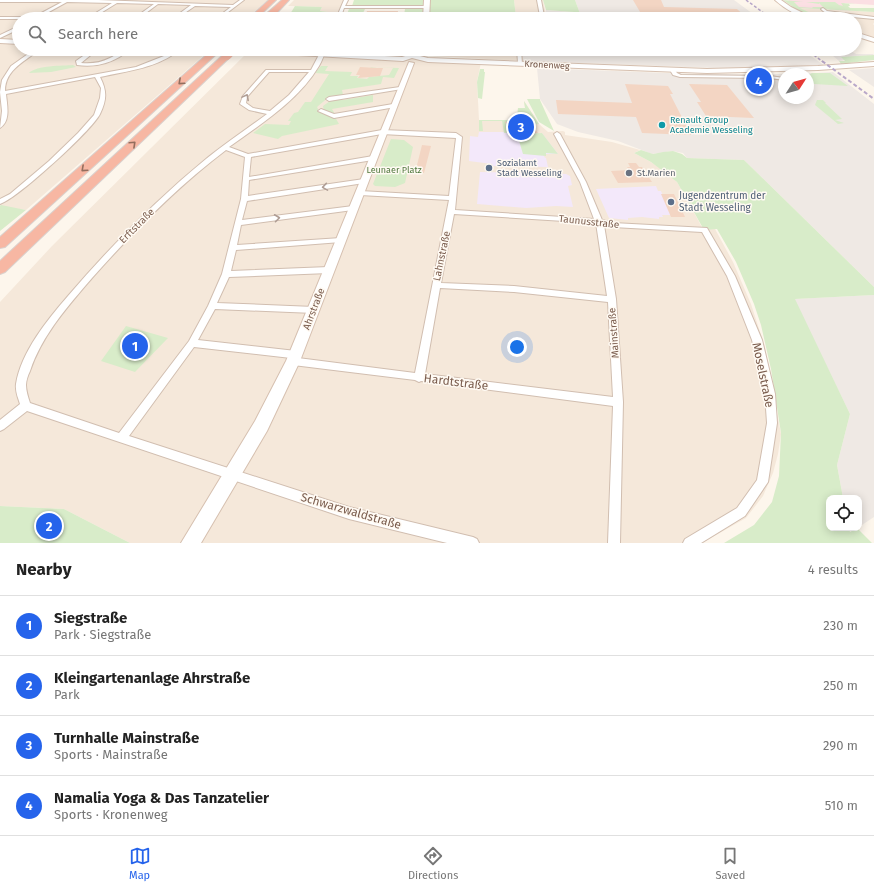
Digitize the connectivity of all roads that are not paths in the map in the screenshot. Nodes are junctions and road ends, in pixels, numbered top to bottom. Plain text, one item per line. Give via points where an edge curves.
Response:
1 (68, 0) edge
2 (97, 0) edge
3 (170, 0) edge
4 (242, 0) edge
5 (273, 0) edge
6 (286, 0) edge
7 (346, 0) edge
8 (427, 0) edge
9 (539, 0) edge
10 (778, 0) edge
11 (0, 1) edge
12 (12, 1) edge
13 (117, 2) junction
14 (158, 3) junction
15 (166, 3) junction
16 (195, 4) junction
17 (0, 6) edge
18 (234, 6) junction
19 (344, 7) junction
20 (427, 7) junction
21 (823, 9) dead end
22 (46, 12) edge
23 (100, 12) edge
24 (145, 12) edge
25 (184, 12) edge
26 (226, 12) edge
27 (260, 12) edge
28 (273, 12) edge
29 (342, 12) edge
30 (426, 12) edge
31 (541, 12) edge
32 (797, 12) edge
33 (826, 12) edge
34 (862, 17) edge
35 (874, 18) edge
36 (1, 19) edge
37 (12, 19) edge
38 (12, 30) edge
39 (862, 36) edge
40 (0, 37) edge
41 (874, 40) edge
42 (0, 41) edge
43 (12, 42) edge
44 (27, 56) edge
45 (86, 56) edge
46 (118, 56) edge
47 (168, 56) edge
48 (211, 56) edge
49 (224, 56) edge
50 (321, 56) edge
51 (393, 56) edge
52 (520, 56) edge
53 (411, 57) edge
54 (520, 63) junction
55 (874, 64) edge
56 (672, 70) junction
57 (312, 72) junction
58 (97, 76) junction
59 (778, 78) edge
60 (400, 88) junction
61 (1, 93) edge
62 (328, 99) dead end
63 (393, 106) junction
64 (321, 111) dead end
65 (272, 113) junction
66 (0, 126) edge
67 (382, 132) junction
68 (557, 134) dead end
69 (226, 148) junction
70 (248, 156) junction
71 (373, 158) junction
72 (246, 179) junction
73 (364, 181) junction
74 (360, 193) junction
75 (452, 198) junction
76 (244, 199) junction
77 (0, 202) edge
78 (353, 208) junction
79 (450, 212) junction
80 (598, 221) junction
81 (238, 223) junction
82 (44, 227) junction
83 (704, 230) joint
84 (341, 240) junction
85 (0, 244) edge
86 (232, 248) junction
87 (0, 269) edge
88 (329, 270) junction
89 (226, 274) junction
90 (0, 280) edge
91 (436, 285) junction
92 (612, 299) junction
93 (212, 306) junction
94 (314, 310) junction
95 (192, 343) junction
96 (294, 358) junction
97 (419, 378) junction
98 (618, 402) junction
99 (26, 406) junction
100 (0, 426) edge
101 (121, 438) junction
102 (231, 475) junction
103 (190, 543) edge
104 (472, 543) edge
105 (614, 543) edge
106 (689, 543) edge

1 - 2 street
1 - 12 street
1 - 22 street
2 - 13 street
3 - 15 street
4 - 18 street
5 - 27 highway
6 - 28 highway
7 - 19 street
8 - 20 street
9 - 31 street
10 - 32 street
11 - 12 street
12 - 17 street
13 - 14 street
13 - 23 street
14 - 15 street
14 - 24 street
15 - 16 street
16 - 18 street
16 - 25 street
18 - 26 street
19 - 20 street
19 - 29 street
20 - 30 street
21 - 33 street
34 - 35 street
36 - 37 street
38 - 40 street
39 - 41 street
42 - 43 street
44 - 61 street via 12,66 4,78
45 - 46 street via 78,62 79,64 90,65 111,61
47 - 58 street
48 -> 85 highway
82 -> 49 highway
50 - 57 street, Erftstraße
51 - 53 street
52 - 54 street
53 - 54 street, Kronenweg via 418,62 422,59
53 - 60 street, Ahrstraße
54 - 56 street, Kronenweg
55 - 56 street, Kronenweg via 793,71
56 - 59 street, Kronenweg via 680,76
57 - 65 street, Erftstraße
65 -> 57 street via 251,109 243,104 245,97 266,72
58 - 61 street
58 - 77 street via 103,88 103,98 96,115 52,162
60 - 62 street
60 - 63 street, Ahrstraße
61 - 66 street via 6,114
63 - 64 street via 334,116
63 - 67 street, Ahrstraße
65 - 69 street, Erftstraße
67 - 70 street
67 - 71 street, Ahrstraße
67 - 75 street, Lahnstraße via 456,135 459,138
68 - 80 street, Mainstraße via 583,182
69 - 70 street
69 - 99 street, Erftstraße via 160,203 59,312 38,340 29,358 21,386
70 - 72 street
71 - 72 street
71 - 73 street, Ahrstraße
72 - 76 street
73 - 74 street, Ahrstraße
73 -> 76 street
74 - 75 street
74 - 78 street, Ahrstraße
75 - 79 street, Lahnstraße
76 - 81 street
81 -> 78 street
78 - 84 street, Ahrstraße
79 - 80 street, Taunusstraße
79 - 91 street, Lahnstraße
80 - 83 street, Taunusstraße via 613,225
80 - 92 street, Mainstraße
81 - 86 street
82 - 87 highway
82 - 90 highway via 14,267
83 - 106 street, Moselstraße via 731,276 757,340 770,394 772,423 762,482 741,512
84 - 86 street
84 - 88 street, Ahrstraße
86 - 89 street
88 - 89 street
88 - 94 street, Ahrstraße
89 - 93 street
91 - 92 street
91 - 97 street, Lahnstraße
92 - 98 street, Mainstraße
93 - 94 street
93 - 95 street
94 - 96 street, Ahrstraße
95 - 96 street, Hardtstraße
95 - 101 street
96 - 97 street, Hardtstraße
96 - 102 street, Ahrstraße via 261,426
97 - 98 street, Hardtstraße
98 - 105 street, Mainstraße
99 - 100 street
99 - 101 street, Schwarzwaldstraße
101 - 102 street, Schwarzwaldstraße
102 - 103 street, Ahrstraße
102 - 104 street, Schwarzwaldstraße via 349,513

